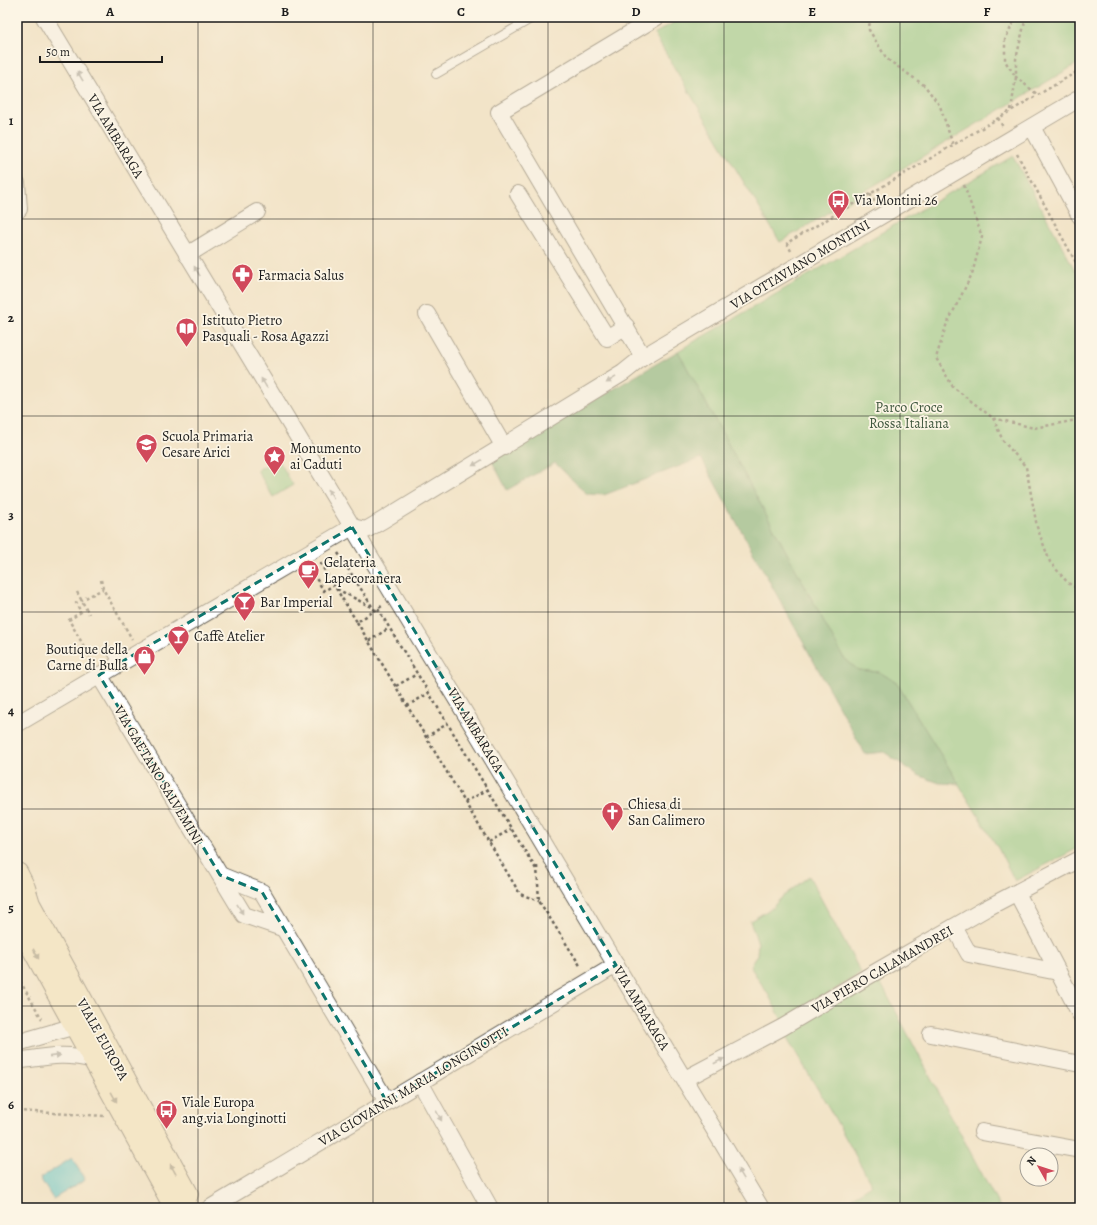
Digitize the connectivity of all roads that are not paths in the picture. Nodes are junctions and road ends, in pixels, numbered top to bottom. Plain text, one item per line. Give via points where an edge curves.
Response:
1 (44, 17) edge
2 (534, 17) edge
3 (657, 17) edge
4 (436, 74) dead end
5 (1080, 98) edge
6 (1032, 127) junction
7 (17, 183) edge
8 (518, 194) dead end
9 (17, 211) edge
10 (257, 212) dead end
11 (1080, 216) edge
12 (568, 229) junction
13 (547, 241) junction
14 (187, 255) junction
15 (427, 314) dead end
16 (626, 326) junction
17 (643, 357) junction
18 (504, 447) junction
19 (352, 527) junction
20 (94, 670) junction
21 (17, 724) edge
22 (1080, 860) edge
23 (17, 874) edge
24 (220, 875) junction
25 (1017, 893) junction
26 (17, 919) edge
27 (954, 927) junction
28 (282, 928) junction
29 (616, 964) junction
30 (1058, 972) junction
31 (1080, 1014) edge
32 (76, 1026) junction
33 (931, 1034) dead end
34 (17, 1043) edge
35 (94, 1060) junction
36 (17, 1061) edge
37 (1080, 1064) edge
38 (685, 1079) junction
39 (420, 1082) junction
40 (127, 1084) junction
41 (387, 1102) junction
42 (982, 1132) dead end
43 (1080, 1150) edge
44 (184, 1206) edge
45 (210, 1208) edge
46 (490, 1208) edge
47 (761, 1208) edge

14 -> 1 street, VIA AMBARAGA
2 - 4 lane
3 - 12 street via 496,114 523,161
5 - 6 street, VIA OTTAVIANO MONTINI
6 - 11 street
6 - 17 street, VIA OTTAVIANO MONTINI
7 - 9 street
8 - 13 street
10 - 14 street
12 - 13 street
12 - 16 street
13 - 16 street via 607,338
19 -> 14 street, VIA AMBARAGA
15 - 18 street
16 - 17 street
17 -> 18 street, VIA OTTAVIANO MONTINI via 623,373
18 -> 19 street, VIA OTTAVIANO MONTINI via 366,530
19 - 20 street
29 -> 19 street, VIA AMBARAGA
20 - 21 street
20 - 24 street, VIA GAETANO SALVEMINI
22 - 25 street, VIA PIERO CALAMANDREI
23 - 40 street, VIALE EUROPA via 29,904
24 - 28 street via 262,892
24 -> 28 street, VIA GAETANO SALVEMINI via 244,915
25 - 27 street, VIA PIERO CALAMANDREI
25 - 30 street
26 -> 32 street, VIALE EUROPA
27 - 30 street via 969,954
38 -> 27 street, VIA PIERO CALAMANDREI via 783,1027
28 - 41 street
29 - 38 street, VIA AMBARAGA
29 - 39 street, VIA GIOVANNI MARIA LONGINOTTI
30 - 31 street
32 - 34 street
32 - 35 street, VIALE EUROPA
32 - 40 street via 92,1034 115,1077
33 - 37 street
36 -> 35 street via 61,1055
35 -> 44 street, VIALE EUROPA via 172,1201
47 -> 38 street, VIA AMBARAGA
39 - 41 street, VIA GIOVANNI MARIA LONGINOTTI
39 -> 46 street
44 -> 40 street, VIALE EUROPA via 187,1194
41 - 45 street, VIA GIOVANNI MARIA LONGINOTTI
42 - 43 street

